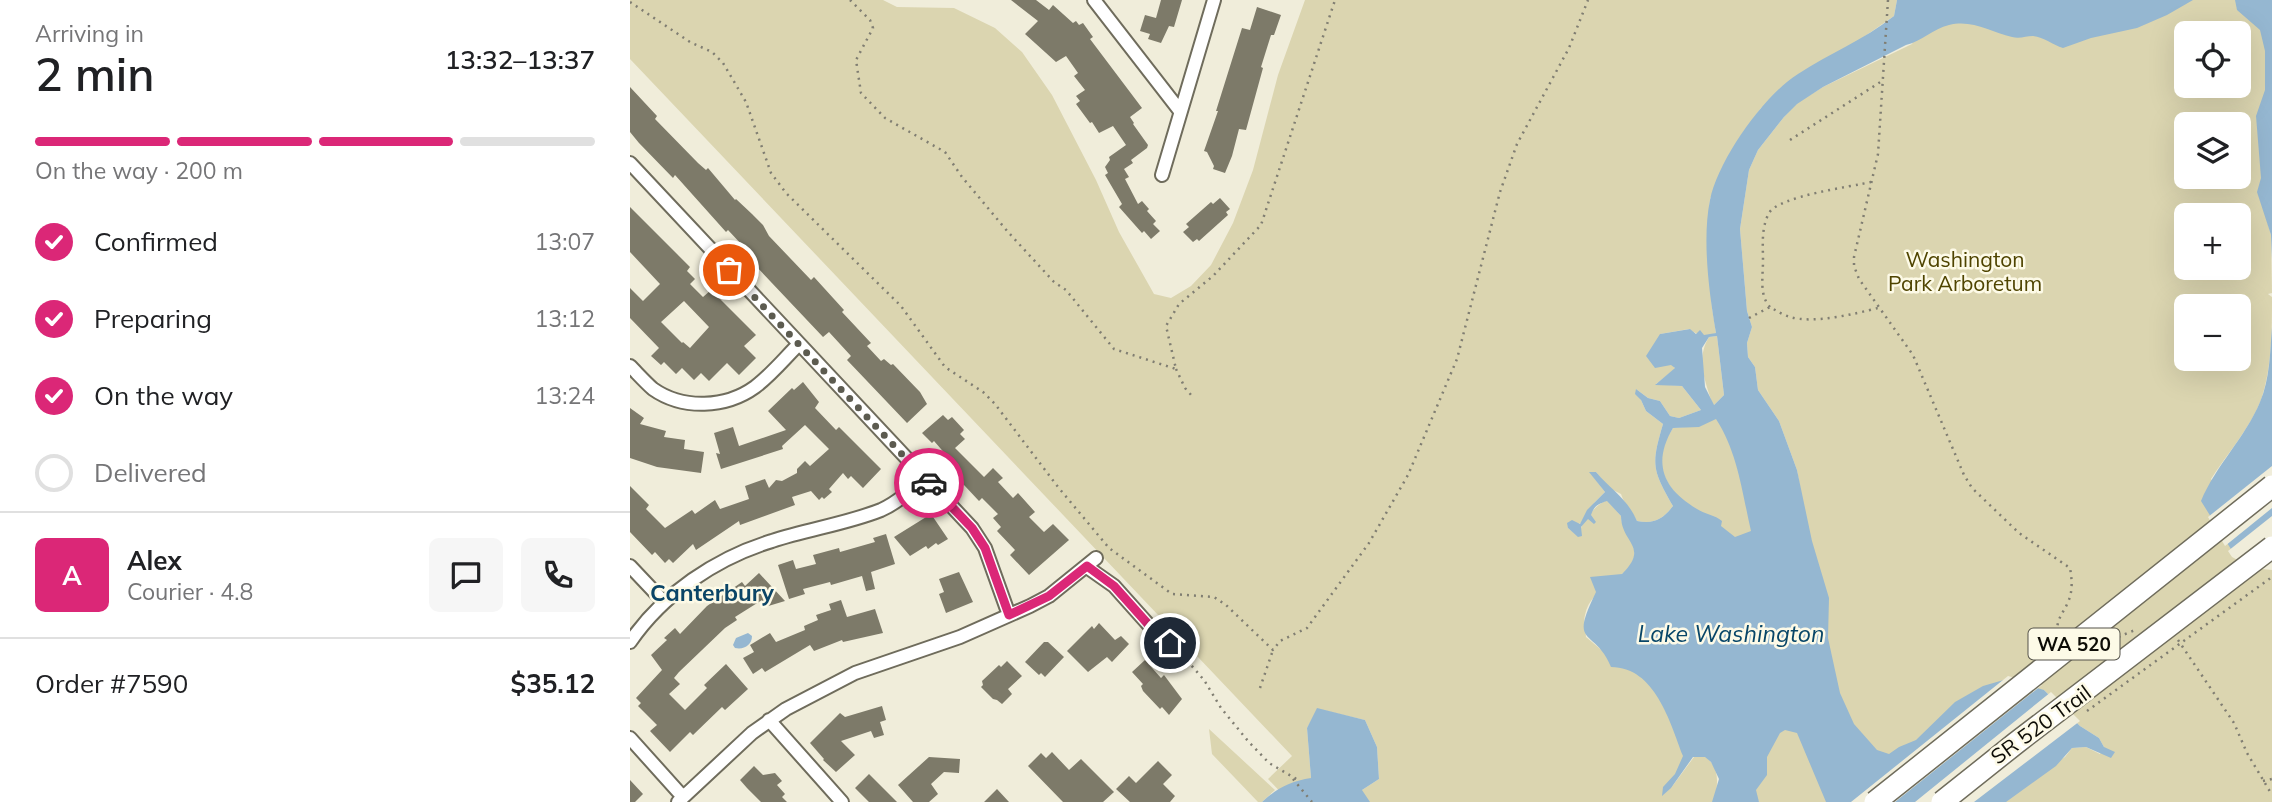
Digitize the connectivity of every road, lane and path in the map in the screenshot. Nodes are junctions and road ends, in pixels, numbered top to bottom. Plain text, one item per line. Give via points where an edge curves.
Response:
1 (850, 0) edge
2 (1094, 0) edge
3 (1214, 0) edge
4 (1335, 0) edge
5 (1588, 0) edge
6 (1888, 0) edge
7 (630, 2) edge
8 (1882, 81) junction
9 (1180, 111) junction
10 (1790, 140) dead end
11 (630, 163) edge
12 (1162, 175) dead end
13 (1871, 182) junction
14 (1770, 307) junction
15 (1878, 307) junction
16 (1749, 318) dead end
17 (798, 345) junction
18 (630, 366) edge
19 (1176, 369) junction
20 (1192, 396) dead end
21 (924, 478) junction
22 (2272, 486) edge
23 (2272, 547) edge
24 (630, 566) edge
25 (2272, 578) edge
26 (664, 602) junction
27 (1009, 615) junction
28 (2144, 626) dead end
29 (2172, 631) dead end
30 (2062, 641) dead end
31 (630, 642) edge
32 (1170, 643) joint
33 (2092, 647) dead end
34 (1273, 650) junction
35 (1260, 688) dead end
36 (2084, 713) dead end
37 (769, 720) junction
38 (630, 738) edge
39 (1292, 776) junction
40 (2272, 779) edge
41 (1298, 780) dead end
42 (2263, 781) junction
43 (2272, 795) edge
44 (681, 799) edge
45 (842, 802) edge
46 (1312, 802) edge
47 (1875, 802) edge
48 (1942, 802) edge

1 - 19 path via 873,28 856,60 861,93 885,118 945,152 1008,232 1066,290 1114,349
2 - 9 street
3 - 9 street
4 - 19 path via 1261,225 1179,304 1166,326
5 - 34 path via 1569,48 1517,144 1457,359 1408,475 1369,543 1307,628 1280,641
6 - 8 path
7 - 34 path via 723,63 746,102 771,173 786,193 901,306 945,367 995,404 1109,548 1172,594 1214,597 1226,604
8 - 10 path
8 - 13 path via 1878,154
9 - 12 street
11 - 17 street
13 - 14 path via 1793,198 1771,210 1763,227 1762,288
13 - 15 path via 1854,266
14 - 15 path via 1807,320
14 - 16 path
15 - 30 path via 1913,355 1972,488 2019,533 2070,568 2073,582 2057,630
17 - 18 street via 756,386 734,399 715,403 670,398
17 - 21 street
19 - 20 path
21 - 26 street via 882,509 738,554 699,575
21 - 27 street via 985,548
22 - 47 highway, WA 520, bridge
23 - 48 highway, WA 520, bridge
24 - 26 street
25 - 36 path, SR 520 Trail, bridge
26 - 31 street
27 - 32 street via 1049,596 1091,562 1164,642
27 - 37 street via 831,683
28 - 33 path
29 - 42 path via 2228,714
32 - 39 path via 1204,680 1248,741 1269,763
34 - 35 path
37 - 44 street
37 - 45 street
38 - 44 street
39 - 41 path
39 - 46 path
40 - 42 path
42 - 43 path

